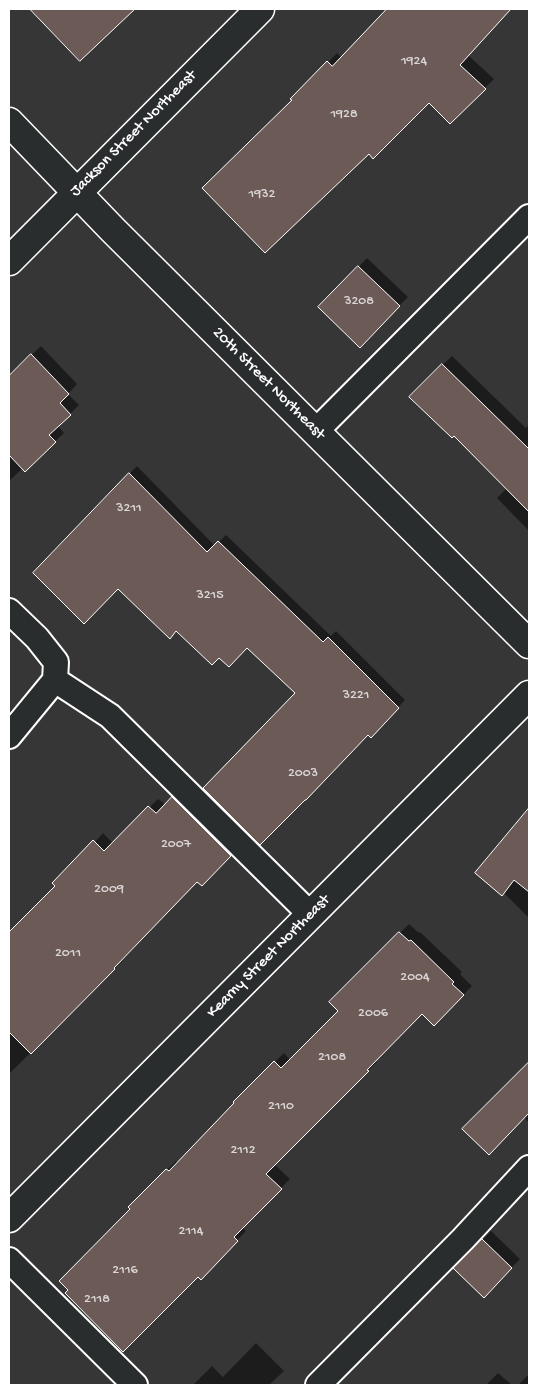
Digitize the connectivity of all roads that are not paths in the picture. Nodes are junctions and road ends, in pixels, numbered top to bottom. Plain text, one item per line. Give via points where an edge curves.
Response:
1 (260, 9) edge
2 (9, 122) edge
3 (76, 191) junction
4 (529, 217) edge
5 (9, 261) edge
6 (315, 432) junction
7 (9, 611) edge
8 (529, 644) edge
9 (55, 680) junction
10 (529, 695) edge
11 (9, 736) edge
12 (311, 915) junction
13 (529, 1168) edge
14 (9, 1218) edge
15 (9, 1260) edge
16 (135, 1385) edge
17 (318, 1385) edge

1 - 3 street, Jackson Street Northeast
2 - 3 street, 20th Street Northeast
3 - 5 street, Jackson Street Northeast
3 - 6 street, 20th Street Northeast
4 - 6 lane
6 - 8 street, 20th Street Northeast
7 - 9 lane via 56,662
9 - 11 lane
9 - 12 lane via 110,716
10 - 12 street, Kearny Street Northeast
12 - 14 street, Kearny Street Northeast
13 - 17 lane
15 - 16 lane

